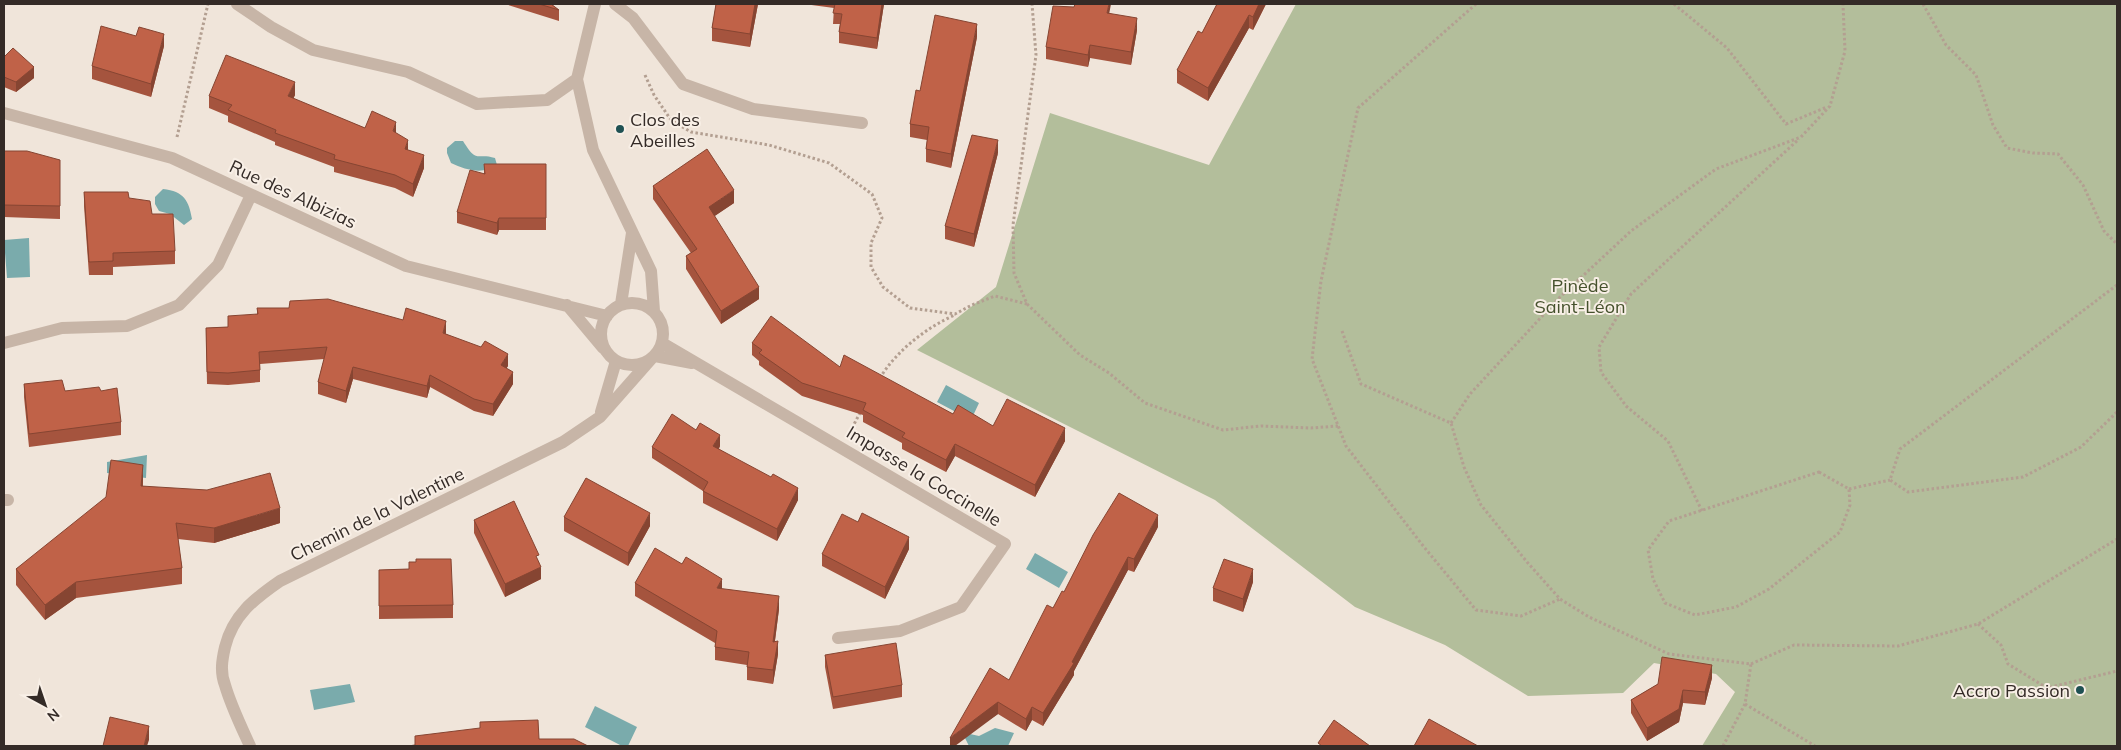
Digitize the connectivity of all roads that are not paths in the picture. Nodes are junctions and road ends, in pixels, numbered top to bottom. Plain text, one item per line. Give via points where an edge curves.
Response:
1 (237, 4) edge
2 (595, 4) edge
3 (615, 4) edge
4 (577, 79) junction
5 (4, 114) edge
6 (862, 123) dead end
7 (251, 194) junction
8 (632, 232) junction
9 (621, 304) junction
10 (567, 305) junction
11 (654, 312) junction
12 (607, 316) junction
13 (662, 342) junction
14 (4, 343) edge
15 (653, 357) junction
16 (614, 359) junction
17 (702, 365) junction
18 (600, 417) junction
19 (838, 638) dead end
20 (250, 746) edge

1 - 4 street via 313,50 408,72 476,104 547,100
2 - 4 street
3 - 6 street via 633,18 683,84 753,109
4 - 8 street via 593,150
5 - 7 street, Rue des Albizias via 172,158
7 - 10 street, Rue des Albizias via 406,266
7 - 14 street via 218,265 179,306 127,326 62,328
8 - 9 street
8 - 11 street via 651,271
9 - 11 street via 644,305
9 - 12 street
10 - 12 street, Rue des Albizias
10 - 16 street
11 - 13 street via 661,320
12 - 16 street via 602,326 602,344
13 - 15 street
13 - 17 street, Impasse la Coccinelle
15 - 16 street via 636,365
15 - 17 street, Impasse la Coccinelle
15 - 18 street, Chemin de la Valentine
16 - 18 street
17 - 19 street, Impasse la Coccinelle via 1005,544 961,607 900,631
18 - 20 street, Chemin de la Valentine via 563,442 280,581 256,597 229,632 221,663 224,684

